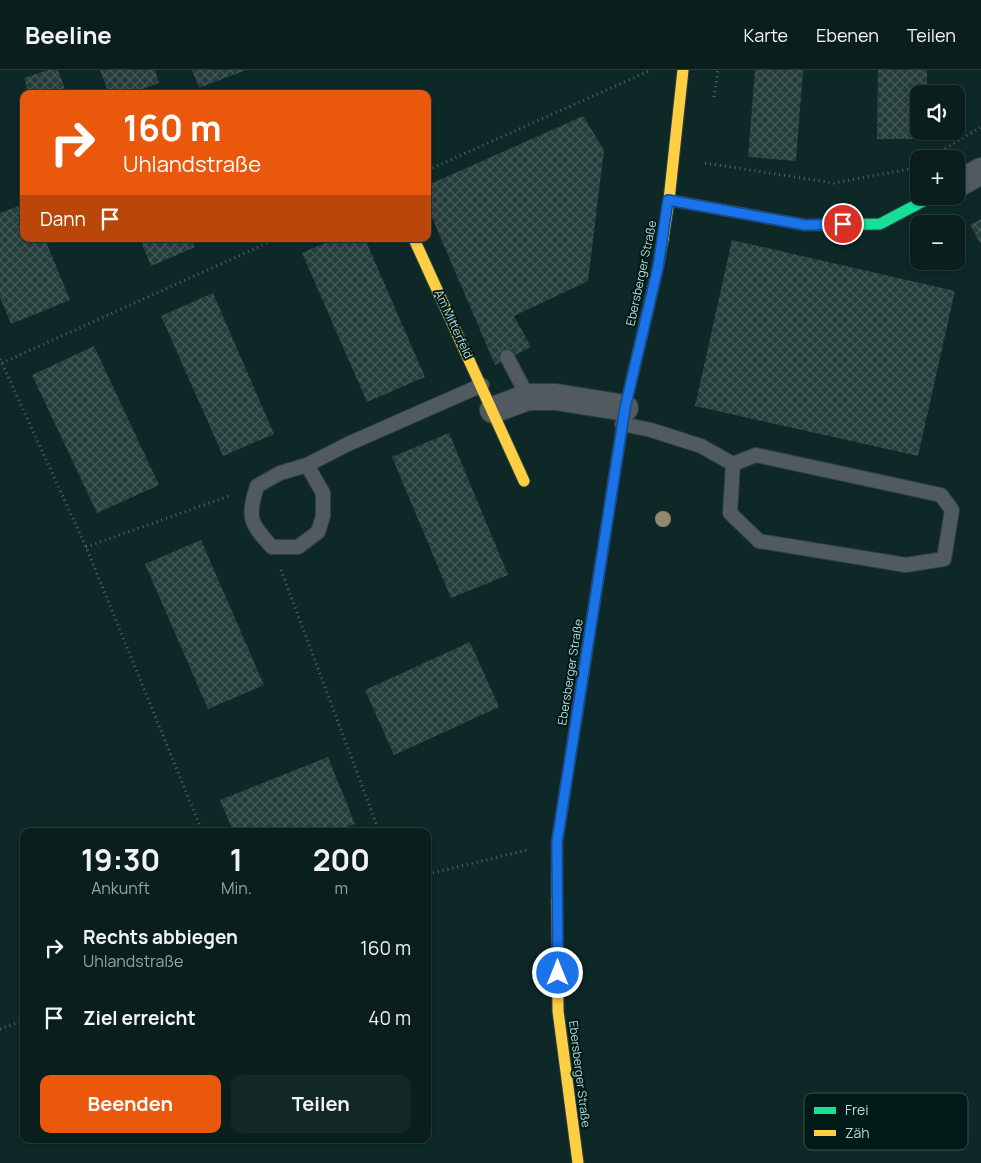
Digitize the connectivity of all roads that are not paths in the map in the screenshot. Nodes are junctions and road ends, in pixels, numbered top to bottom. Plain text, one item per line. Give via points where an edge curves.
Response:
1 (682, 70) edge
2 (981, 171) edge
3 (965, 179) edge
4 (668, 200) junction
5 (916, 205) edge
6 (415, 242) edge
7 (507, 357) dead end
8 (482, 385) junction
9 (528, 397) junction
10 (493, 410) junction
11 (624, 416) junction
12 (734, 464) junction
13 (307, 465) junction
14 (524, 481) dead end
15 (578, 1163) edge

1 - 4 street, Ebersberger Straße
2 - 3 street
4 - 5 street via 805,225 880,224
4 - 11 street, Ebersberger Straße via 658,267
6 - 8 street, Am Mitterfeld
7 - 9 lane
8 - 10 street, Am Mitterfeld
8 - 13 lane
9 - 10 street
9 - 11 street via 556,397
10 - 14 street, Am Mitterfeld
11 - 12 lane via 652,430 701,446
11 - 15 street, Ebersberger Straße via 557,842 558,1011
12 - 12 lane via 730,513 759,541 906,565 944,559 952,510 941,495 756,455
13 - 13 lane via 323,493 323,516 318,532 298,547 272,547 254,528 250,507 257,486

